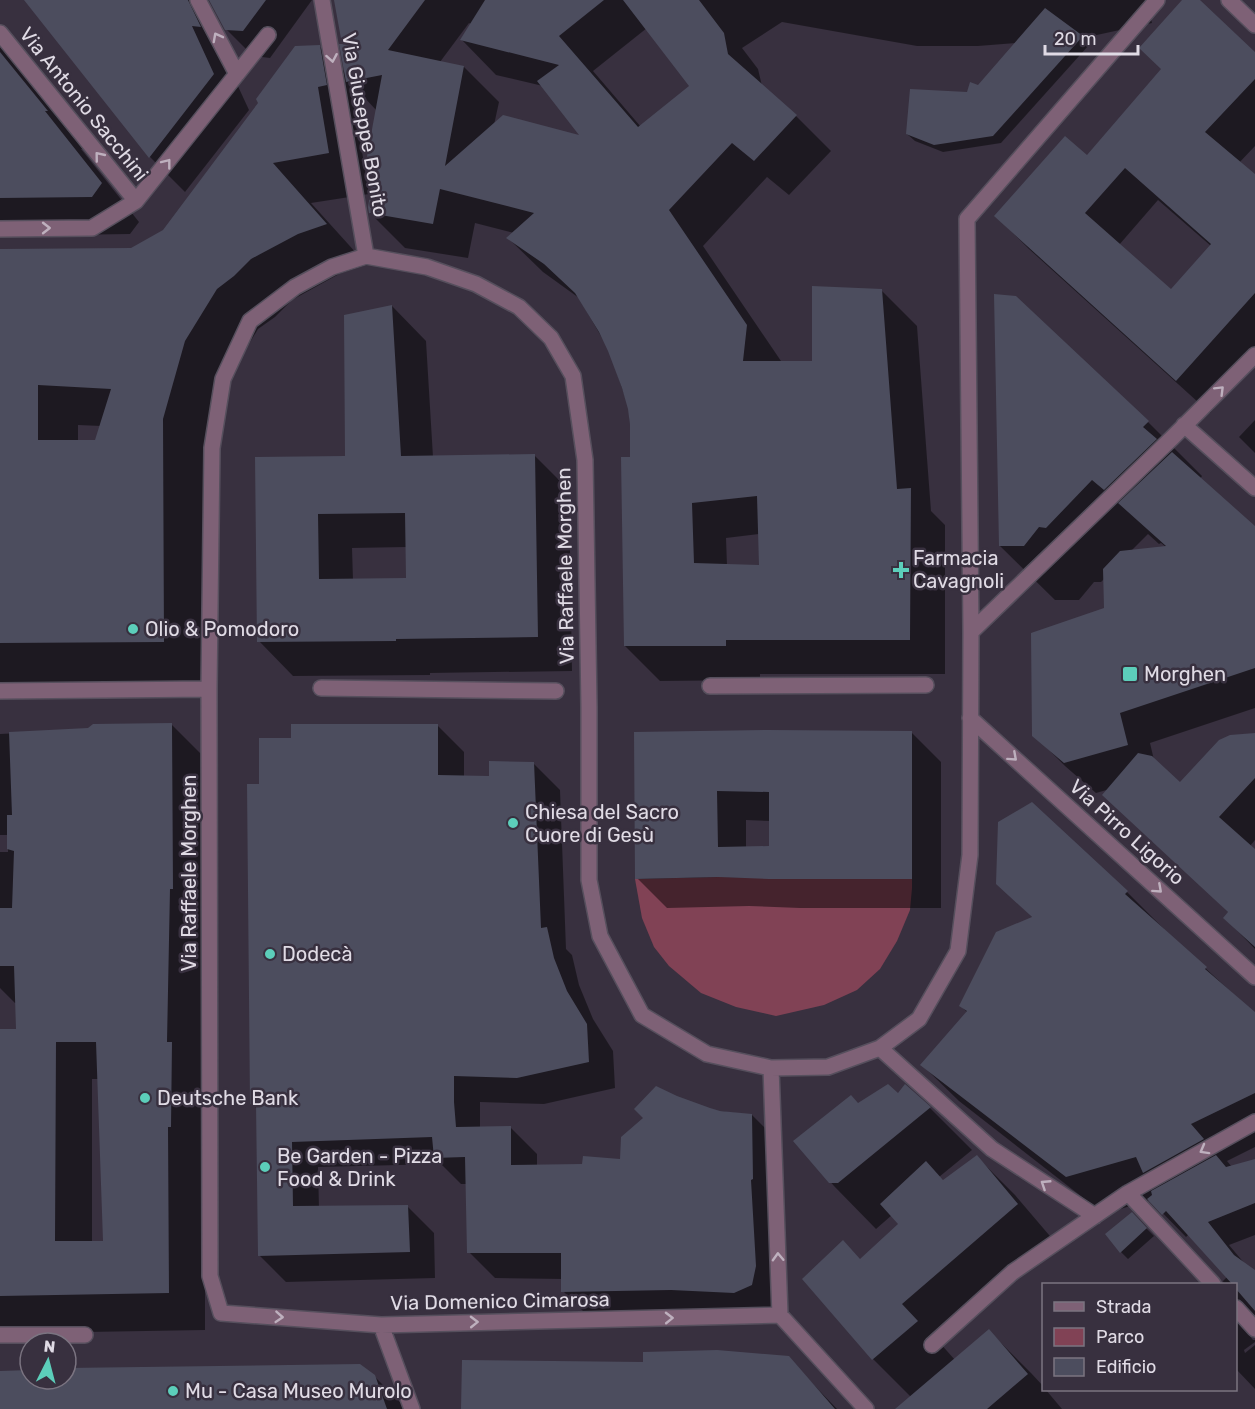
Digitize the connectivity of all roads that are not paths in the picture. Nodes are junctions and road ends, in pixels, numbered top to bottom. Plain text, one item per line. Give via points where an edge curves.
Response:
1 (198, 0) edge
2 (322, 0) edge
3 (1157, 0) edge
4 (1228, 0) edge
5 (1255, 25) edge
6 (0, 33) edge
7 (268, 35) dead end
8 (237, 74) junction
9 (136, 201) junction
10 (0, 229) edge
11 (366, 256) junction
12 (1255, 354) edge
13 (1184, 425) junction
14 (1255, 488) edge
15 (971, 632) junction
16 (926, 685) dead end
17 (710, 686) dead end
18 (321, 688) dead end
19 (209, 689) junction
20 (0, 691) edge
21 (556, 691) dead end
22 (970, 718) junction
23 (1255, 977) edge
24 (880, 1048) junction
25 (771, 1068) junction
26 (1255, 1122) edge
27 (1128, 1193) junction
28 (1095, 1216) junction
29 (1212, 1283) edge
30 (1237, 1309) edge
31 (221, 1312) joint
32 (780, 1316) junction
33 (381, 1325) junction
34 (1255, 1329) edge
35 (0, 1335) edge
36 (85, 1339) dead end
37 (932, 1346) dead end
38 (412, 1409) edge
39 (866, 1409) edge

8 -> 1 street
2 -> 11 street, Via Giuseppe Bonito
3 - 15 street, Via Raffaele Morghen via 967,219
4 - 5 street
9 -> 6 street, Via Antonio Sacchini
7 - 8 street
9 -> 8 street
10 -> 9 street via 92,228
11 - 19 street, Via Raffaele Morghen via 332,267 294,287 250,321 223,379 212,448
11 - 25 street, Via Raffaele Morghen via 427,267 476,284 519,308 551,338 573,376 585,460 589,880 600,936 642,1015 707,1054
13 -> 12 street
13 - 14 street
13 - 15 street
15 - 22 street, Via Raffaele Morghen
16 - 17 street
18 - 21 street
19 - 20 street
19 - 31 street, Via Raffaele Morghen via 210,1276
22 -> 23 street, Via Pirro Ligorio
22 - 24 street, Via Raffaele Morghen via 970,855 958,951 919,1019
24 - 25 street, Via Raffaele Morghen via 828,1067
28 -> 24 street via 992,1149
32 -> 25 street
26 -> 27 street
27 - 28 street
27 - 29 street
28 - 37 street via 1013,1272
30 - 34 street
31 -> 33 street, Via Domenico Cimarosa
33 -> 32 street, Via Domenico Cimarosa
32 - 39 street
33 - 38 street
35 - 36 street

